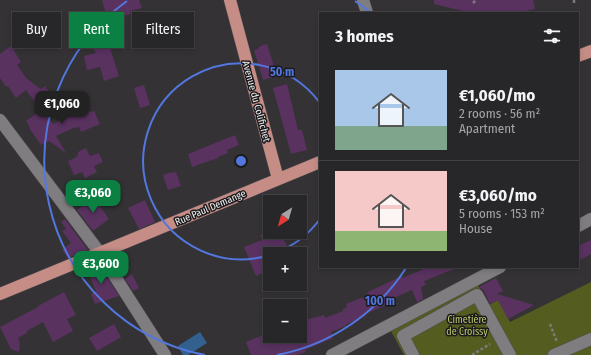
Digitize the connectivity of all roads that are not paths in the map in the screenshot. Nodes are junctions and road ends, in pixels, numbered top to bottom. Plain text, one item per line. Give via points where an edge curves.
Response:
1 (230, 0) edge
2 (363, 0) edge
3 (367, 12) edge
4 (591, 51) edge
5 (579, 56) edge
6 (0, 120) edge
7 (319, 162) edge
8 (278, 179) junction
9 (591, 219) edge
10 (579, 225) edge
11 (100, 253) junction
12 (498, 268) edge
13 (0, 294) edge
14 (591, 339) edge
15 (557, 353) edge
16 (165, 355) edge
17 (332, 355) edge
18 (413, 355) edge
19 (510, 355) edge

1 - 8 main road, Avenue du Colifichet
2 - 3 street
4 - 5 main road
6 - 11 street
7 - 8 main road, Rue Paul Demange
8 - 11 main road, Rue Paul Demange
9 - 10 street
11 - 13 main road, Rue Paul Demange
11 - 16 street
12 - 17 street
14 - 15 street
18 - 19 street via 403,336 477,295

